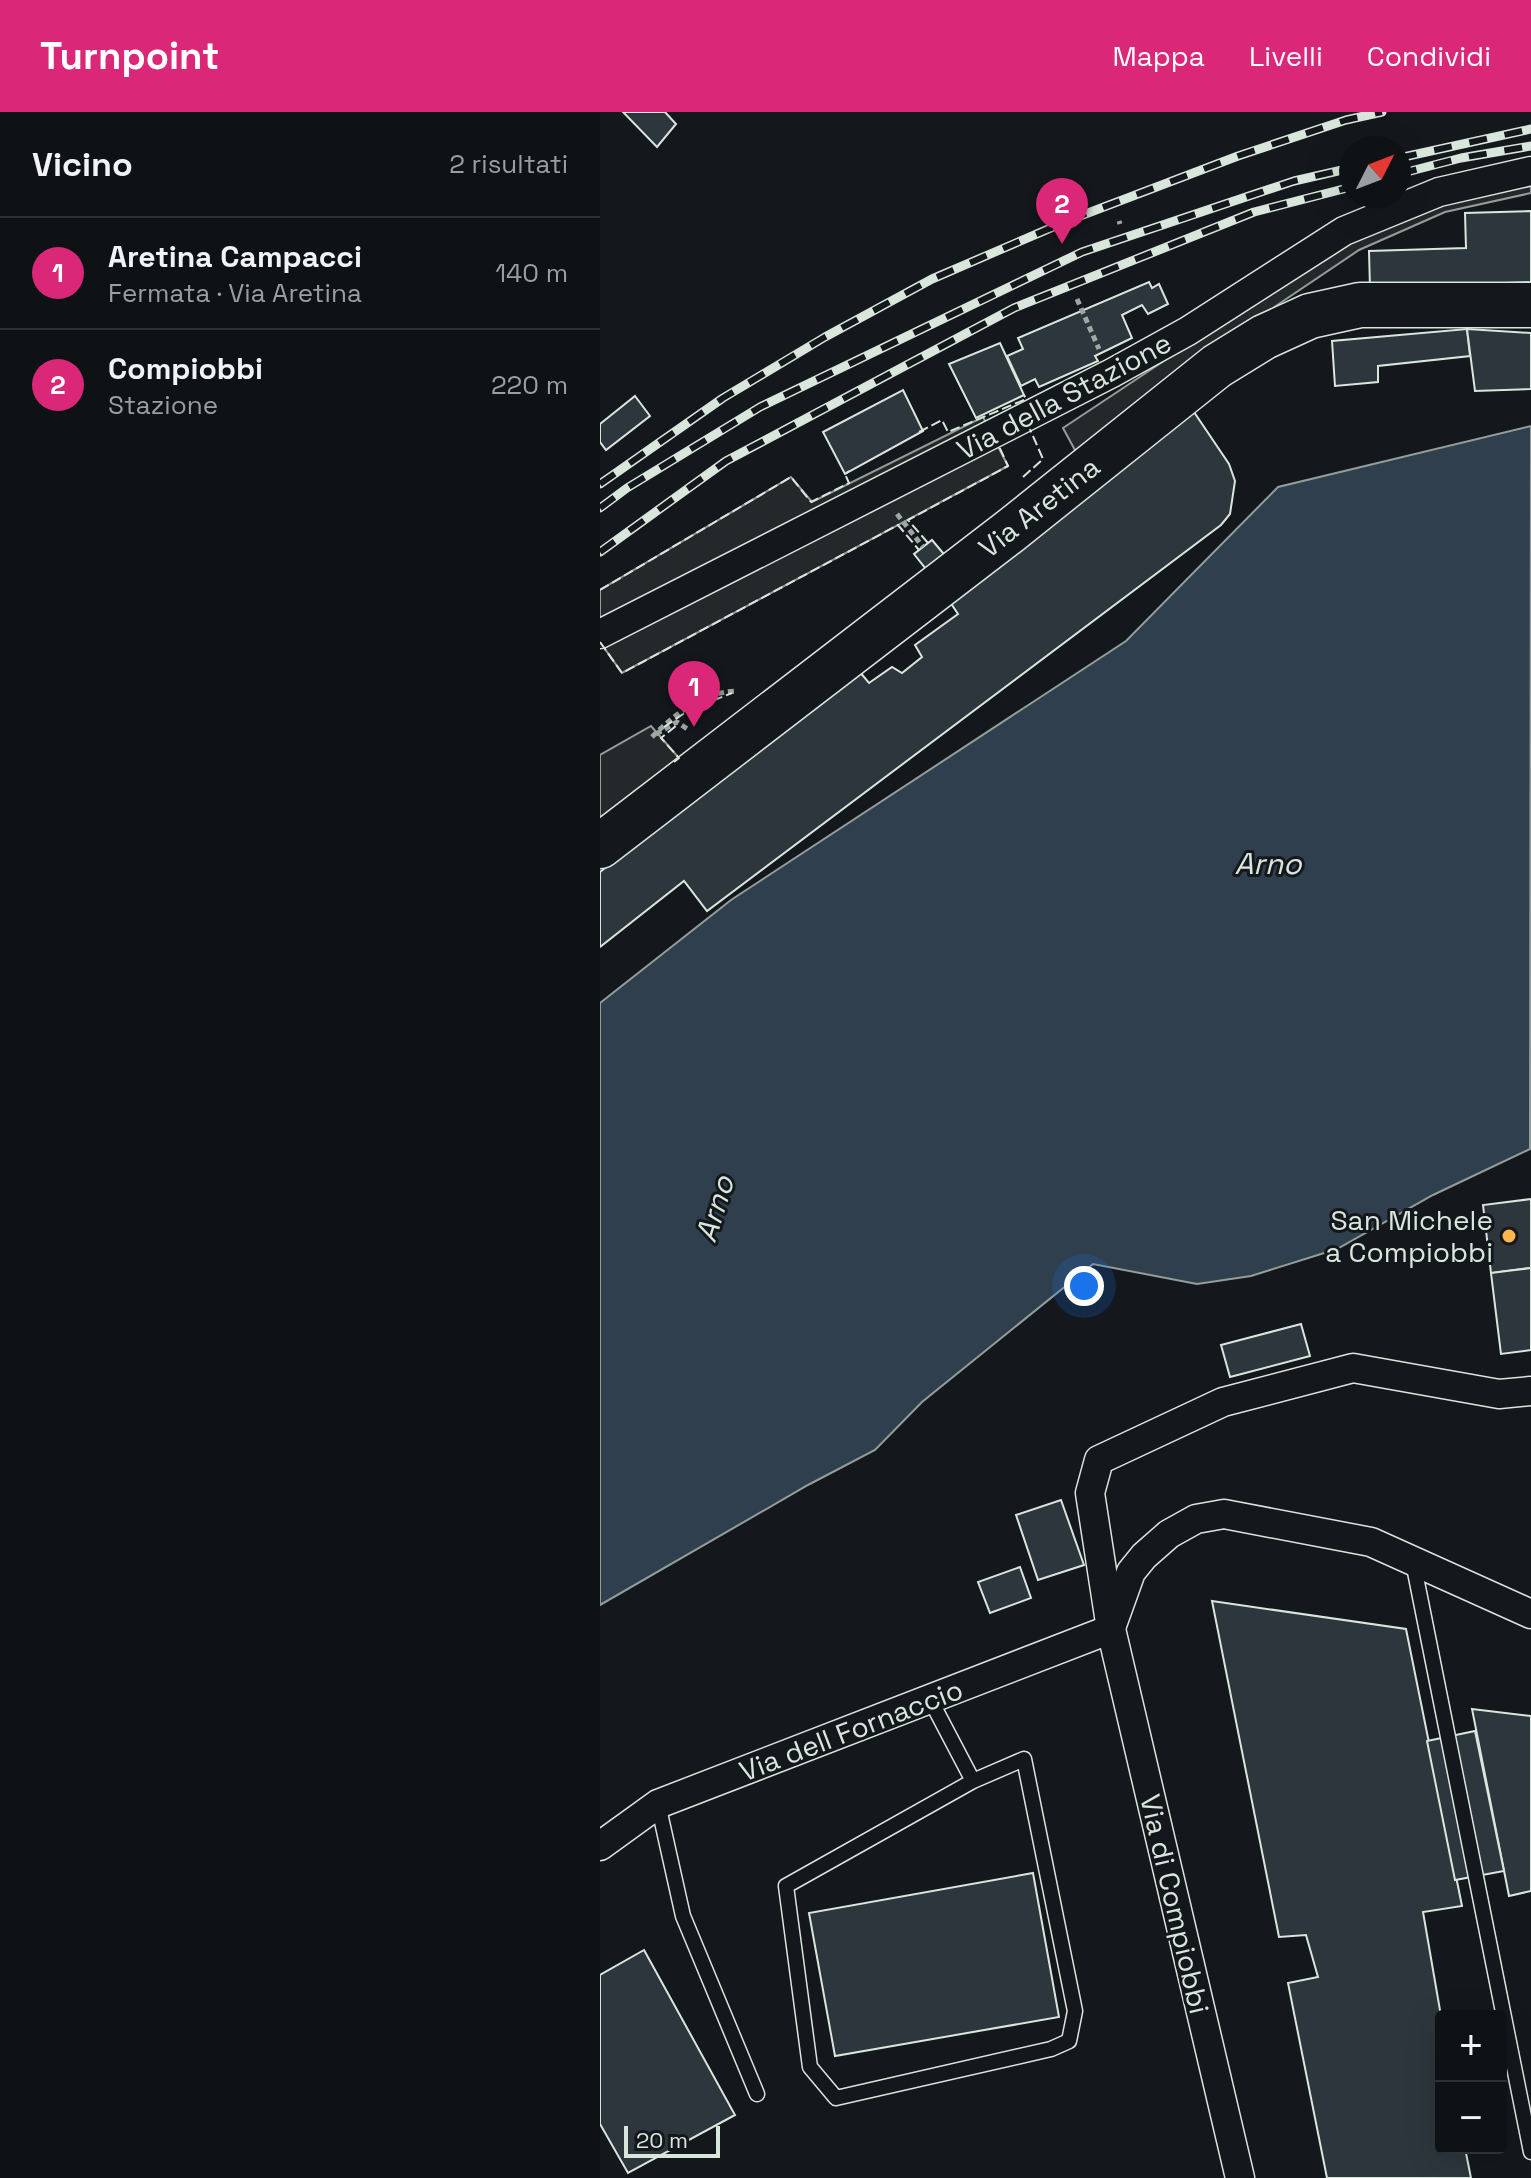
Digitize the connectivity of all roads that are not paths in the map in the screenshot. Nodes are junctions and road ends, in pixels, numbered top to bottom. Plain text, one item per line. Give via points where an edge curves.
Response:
1 (1531, 171) edge
2 (1531, 305) edge
3 (600, 634) edge
4 (600, 846) edge
5 (1531, 1391) edge
6 (1413, 1561) junction
7 (1531, 1614) edge
8 (1111, 1629) junction
9 (930, 1699) junction
10 (973, 1781) junction
11 (658, 1804) junction
12 (600, 1846) edge
13 (757, 2094) dead end
14 (1531, 2152) edge
15 (1240, 2178) edge

1 - 3 street, Via della Stazione via 1439,192 1344,231 1112,373
2 - 4 main road, Via Aretina via 1360,305 1310,316 1264,337 1217,366
5 - 8 street, Via di Compiobbi via 1499,1394 1353,1368 1223,1402 1099,1460 1090,1493
6 - 7 street
6 - 8 street via 1371,1542 1269,1522 1224,1514 1196,1519 1169,1534 1131,1572
6 - 14 lane
8 - 9 street, Via dell Fornaccio
8 - 15 street, Via di Compiobbi
9 - 10 lane
9 - 11 street, Via dell Fornaccio
10 - 10 lane via 786,1886 810,2067 836,2098 1069,2041 1075,2011 1024,1759
11 - 12 street, Via dell Fornaccio
11 - 13 lane via 683,1916

